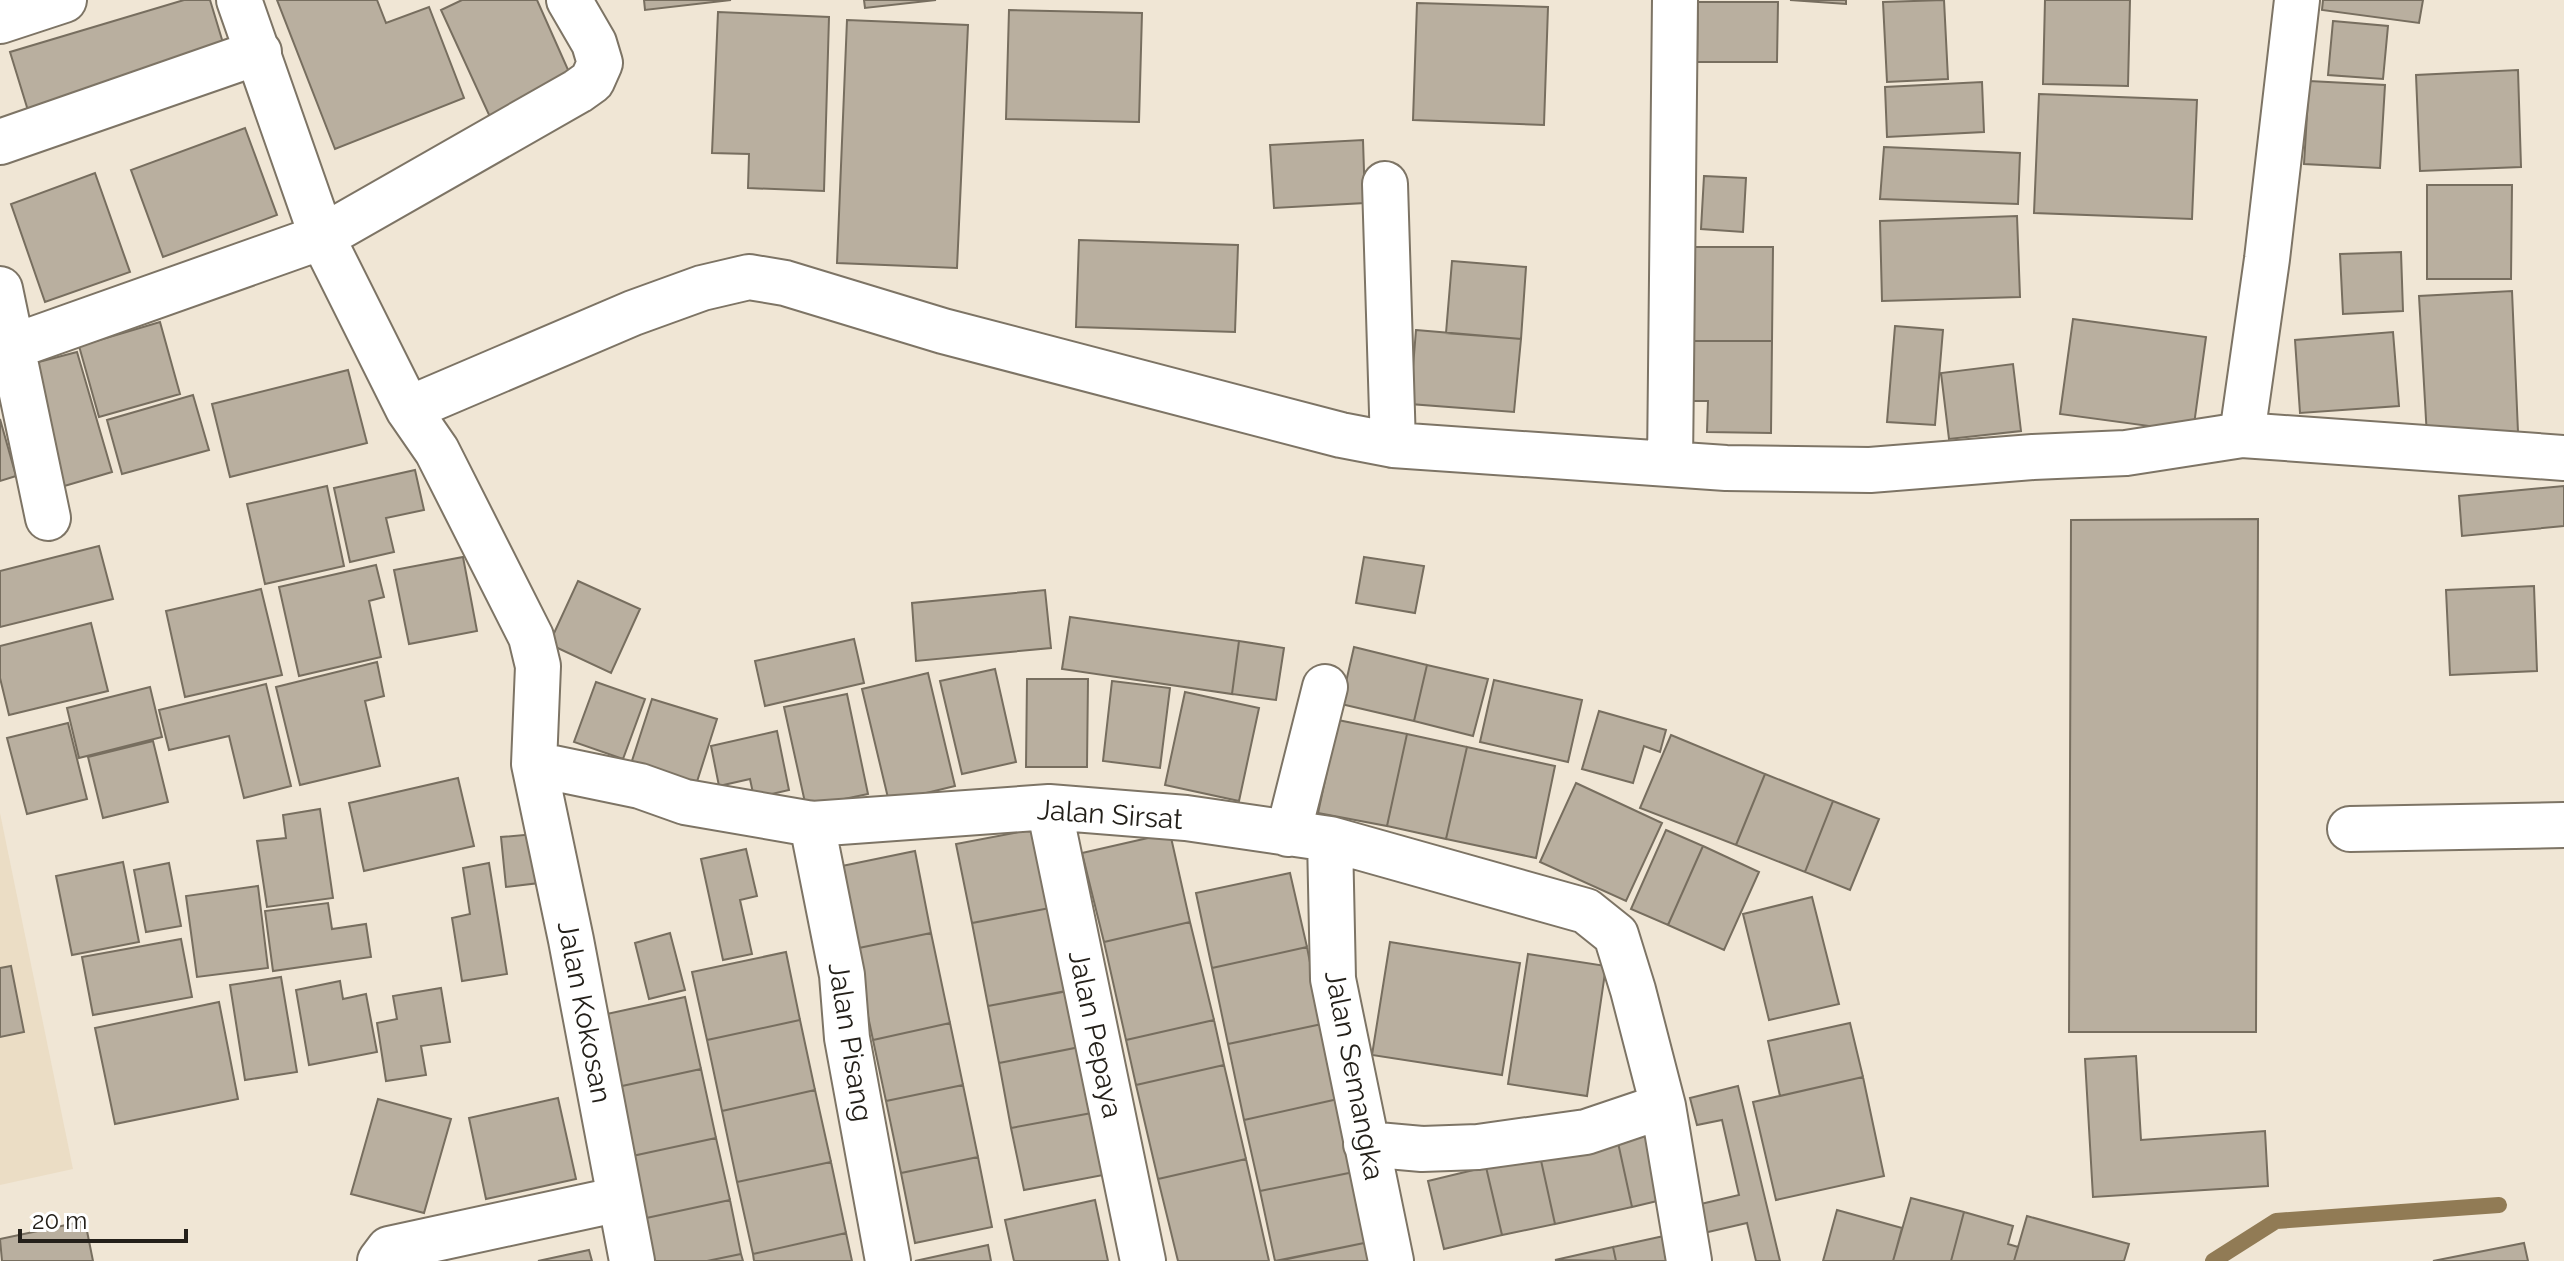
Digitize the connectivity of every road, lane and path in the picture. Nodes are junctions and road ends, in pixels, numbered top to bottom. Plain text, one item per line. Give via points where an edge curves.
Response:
1 (64, 0) edge
2 (239, 0) edge
3 (569, 0) edge
4 (1675, 0) edge
5 (2297, 0) edge
6 (0, 21) edge
7 (259, 52) junction
8 (0, 142) edge
9 (1385, 184) dead end
10 (322, 237) junction
11 (0, 289) edge
12 (12, 347) junction
13 (408, 409) junction
14 (2242, 435) junction
15 (1393, 445) junction
16 (2564, 458) edge
17 (1670, 464) junction
18 (48, 518) dead end
19 (1325, 687) dead end
20 (534, 764) junction
21 (1049, 807) junction
22 (812, 824) junction
23 (2564, 825) edge
24 (2350, 829) dead end
25 (1309, 836) junction
26 (1663, 1106) junction
27 (1366, 1144) junction
28 (620, 1199) junction
29 (380, 1261) edge
30 (632, 1261) edge
31 (888, 1261) edge
32 (1143, 1261) edge
33 (1391, 1261) edge
34 (1689, 1261) edge

1 - 6 street
2 - 7 street, Jalan Kokosan
3 - 10 street via 600,63 592,81
4 - 17 street
5 - 14 street
7 - 8 street
7 - 10 street, Jalan Kokosan
9 - 15 street
10 - 12 street
10 - 13 street, Jalan Kokosan
11 - 12 street
12 - 18 street
13 - 15 street via 633,313 749,277
13 - 20 street, Jalan Kokosan via 437,451 531,637 538,666
14 - 16 street
14 - 17 street via 2126,453 1870,470
15 - 17 street
19 - 25 street, Jalan Semangka
20 - 22 street, Jalan Sirsat via 640,786 685,802
20 - 28 street, Jalan Kokosan
21 - 22 street, Jalan Sirsat
21 - 25 street, Jalan Sirsat via 1186,818
21 - 32 street, Jalan Pepaya
22 - 31 street, Jalan Pisang
23 - 24 street
25 - 26 street, Jalan Sirsat via 1586,911 1616,935
25 - 27 street, Jalan Semangka
26 - 27 street via 1586,1132 1478,1147
26 - 34 street, Jalan Sirsat
27 - 33 street, Jalan Semangka
28 - 29 street via 389,1249
28 - 30 street, Jalan Kokosan

